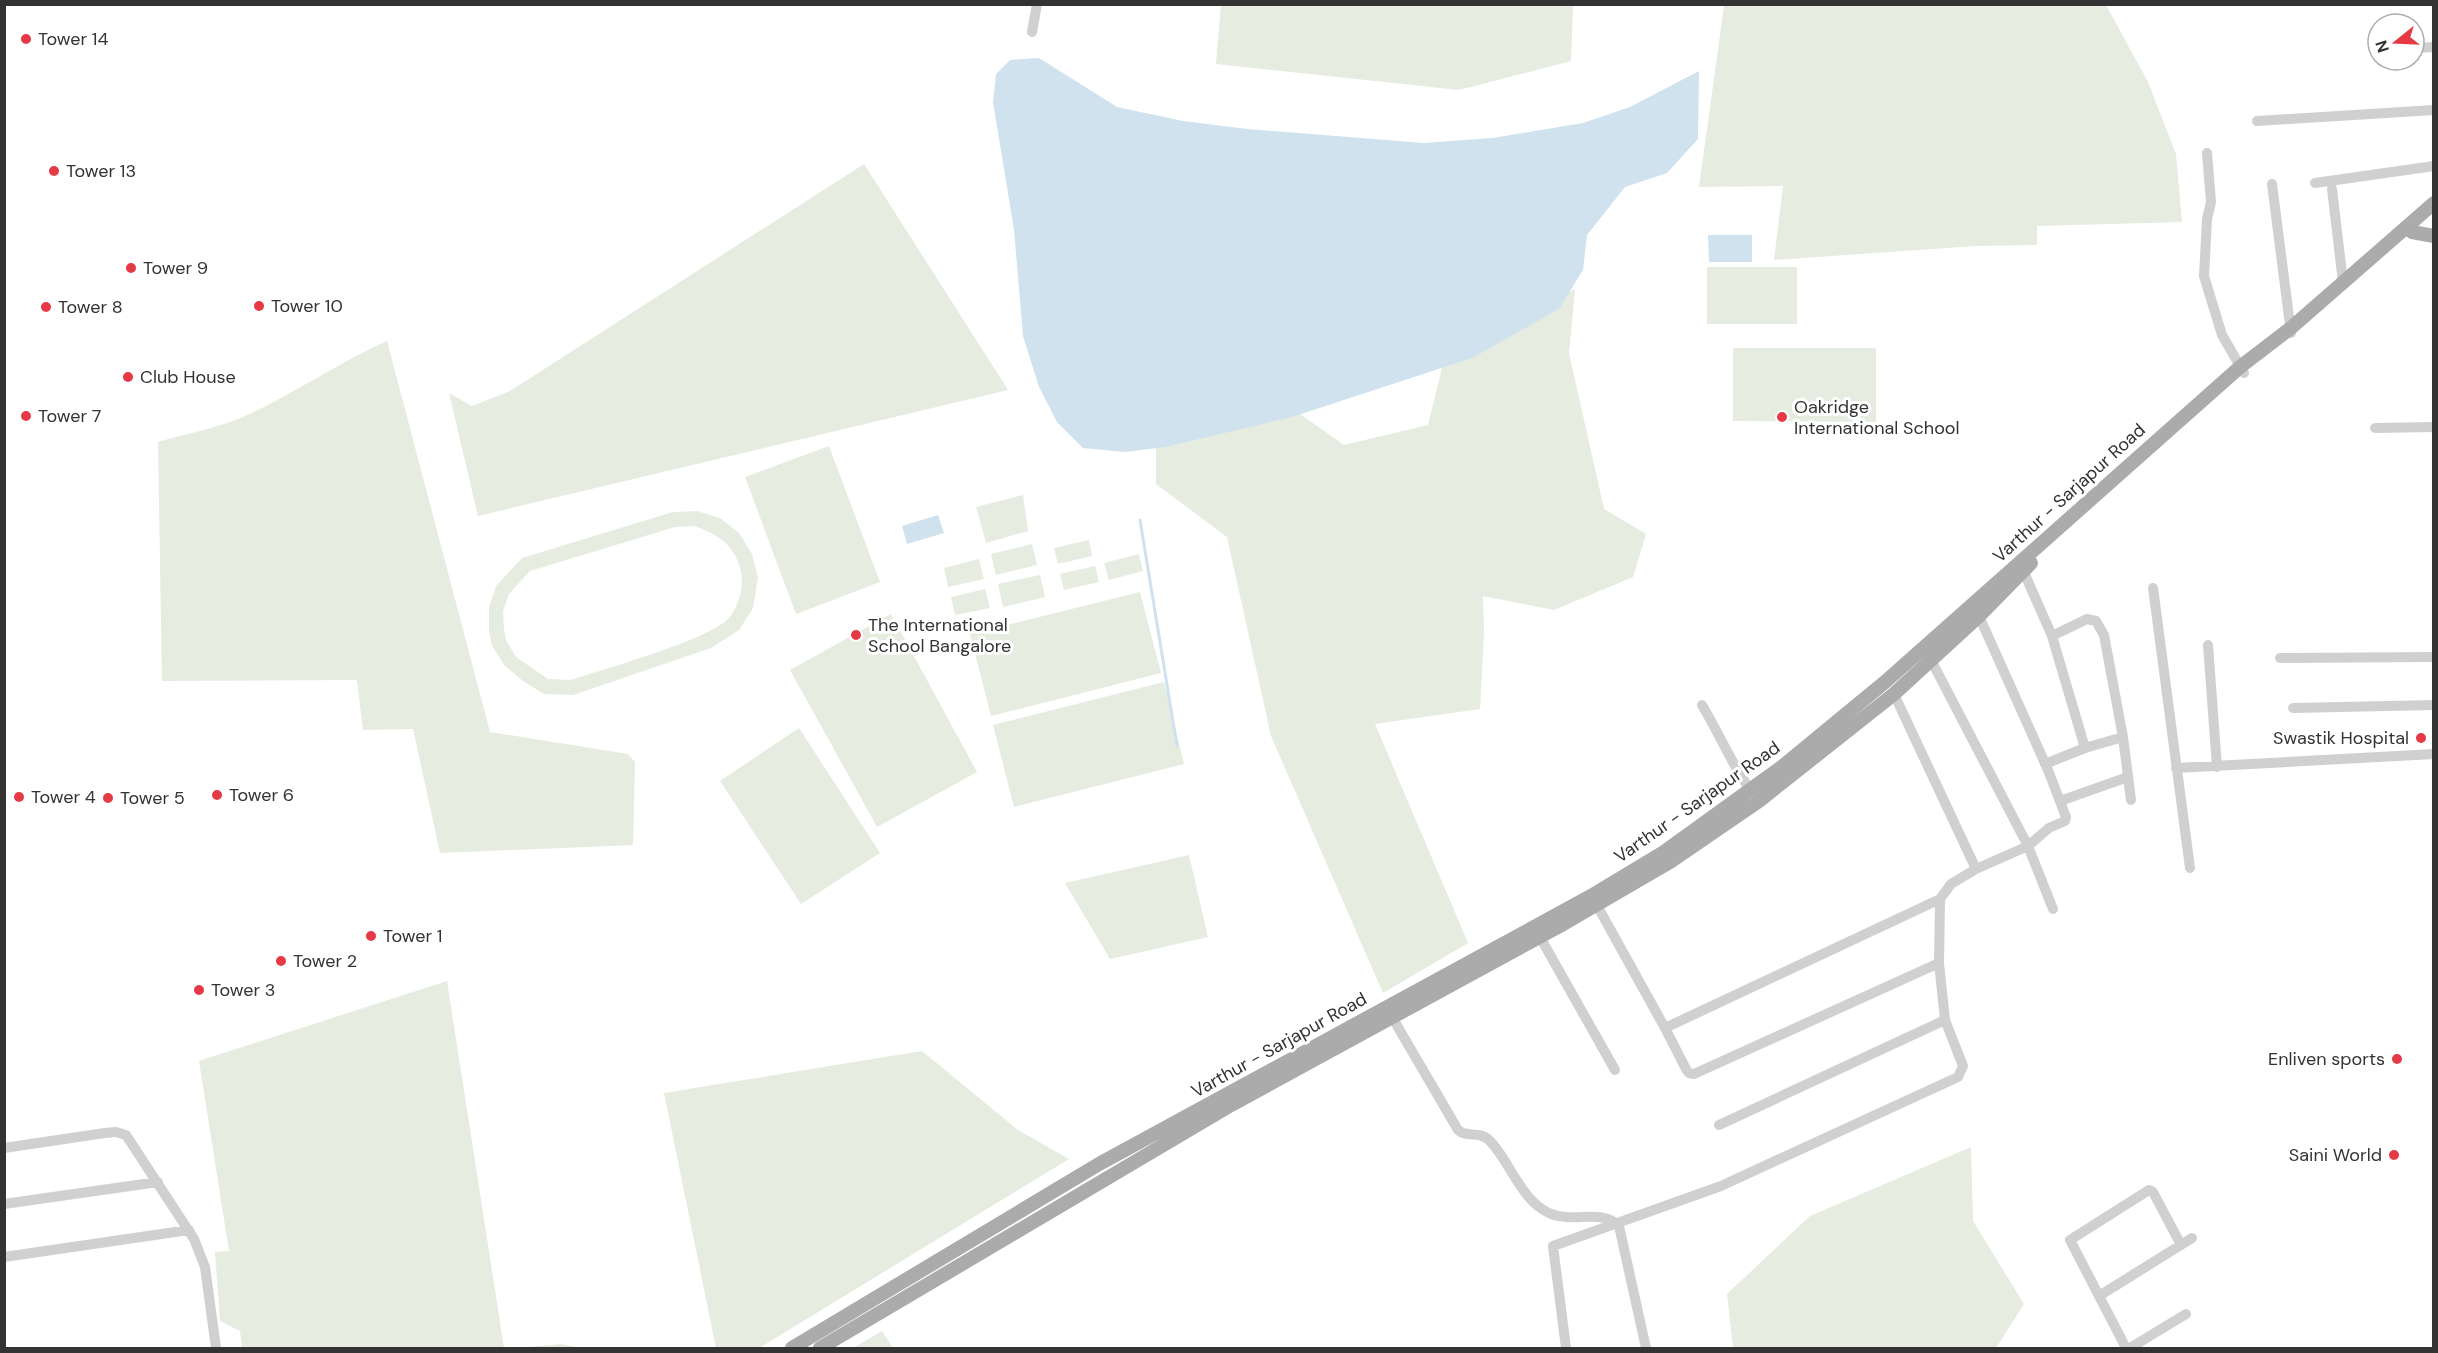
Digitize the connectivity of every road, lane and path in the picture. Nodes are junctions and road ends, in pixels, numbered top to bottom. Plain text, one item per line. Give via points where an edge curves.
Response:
1 (1037, 4) edge
2 (1032, 32) dead end
3 (2433, 110) edge
4 (2257, 120) dead end
5 (2207, 153) dead end
6 (2433, 166) edge
7 (2315, 183) dead end
8 (2272, 184) dead end
9 (2332, 189) dead end
10 (2433, 203) edge
11 (2433, 214) edge
12 (2412, 231) junction
13 (2433, 236) edge
14 (2343, 282) junction
15 (2292, 330) junction
16 (2242, 370) junction
17 (2433, 427) edge
18 (2375, 428) dead end
19 (2023, 570) junction
20 (2153, 588) dead end
21 (1979, 616) junction
22 (2052, 636) junction
23 (2208, 645) dead end
24 (2433, 657) edge
25 (2280, 658) dead end
26 (1931, 660) junction
27 (1894, 694) junction
28 (1702, 705) dead end
29 (2433, 705) edge
30 (2293, 708) dead end
31 (2123, 737) junction
32 (2085, 748) junction
33 (2433, 754) edge
34 (2045, 764) junction
35 (2217, 767) junction
36 (2176, 768) junction
37 (2128, 777) junction
38 (1755, 796) junction
39 (2131, 800) dead end
40 (2060, 801) junction
41 (2028, 846) junction
42 (2190, 868) dead end
43 (1976, 869) junction
44 (1940, 899) junction
45 (1594, 901) junction
46 (2053, 909) dead end
47 (1540, 937) junction
48 (1939, 963) junction
49 (1392, 1017) junction
50 (1945, 1020) junction
51 (1665, 1028) junction
52 (1615, 1070) dead end
53 (1719, 1125) dead end
54 (4, 1148) edge
55 (158, 1182) junction
56 (4, 1204) edge
57 (1617, 1224) junction
58 (189, 1230) junction
59 (2192, 1238) dead end
60 (2181, 1245) junction
61 (4, 1257) edge
62 (2099, 1296) junction
63 (2186, 1314) dead end
64 (216, 1348) edge
65 (792, 1348) edge
66 (820, 1348) edge
67 (1566, 1348) edge
68 (1646, 1348) edge
69 (2128, 1348) edge

1 - 2 street
3 - 4 street
5 - 16 street via 2211,202 2206,219 2204,276 2222,335
6 - 7 street
8 - 15 street
9 - 14 street
10 - 14 main road, Varthur - Sarjapur Road
11 - 12 main road, Varthur - Sarjapur Road
12 - 13 main road
12 - 15 main road, Varthur - Sarjapur Road
14 - 15 main road, Varthur - Sarjapur Road
15 - 16 main road, Varthur - Sarjapur Road
16 - 19 main road, Varthur - Sarjapur Road
16 - 38 main road, Varthur - Sarjapur Road
17 - 18 street
19 - 21 main road, Varthur - Sarjapur Road
19 - 22 street
20 - 36 street
21 - 26 main road, Varthur - Sarjapur Road
21 - 34 street
22 - 31 street via 2087,619 2099,624
22 - 32 street
23 - 35 street
24 - 25 street
26 - 27 main road, Varthur - Sarjapur Road
26 - 41 street
27 - 38 main road, Varthur - Sarjapur Road
27 - 43 street
28 - 38 street via 1724,750
29 - 30 street
31 - 32 street
31 - 37 street
32 - 34 street
33 - 35 street
34 - 40 street
35 - 36 street
36 - 42 street
37 - 39 street
37 - 40 street
38 - 45 main road, Varthur - Sarjapur Road via 1670,862
40 - 41 street via 2065,821
41 - 43 street
41 - 46 street
43 - 44 street via 1951,884
44 - 48 street
44 - 51 street
45 - 47 main road, Varthur - Sarjapur Road
45 - 51 street
45 - 65 main road, Varthur - Sarjapur Road via 1100,1164
47 - 49 main road, Varthur - Sarjapur Road
47 - 52 street
48 - 50 street
48 - 51 street via 1694,1074 1686,1069
49 - 57 street via 1458,1130 1478,1134 1491,1142 1535,1204 1558,1217 1602,1216
49 - 66 main road, Varthur - Sarjapur Road via 1129,1164
50 - 53 street
50 - 57 street via 1963,1066 1958,1077 1721,1186
54 - 55 street via 116,1132 132,1141
55 - 56 street
55 - 58 street
57 - 67 street via 1553,1246
57 - 68 street
58 - 61 street
58 - 64 street via 205,1267
59 - 60 street
60 - 62 street
60 - 62 street via 2149,1190 2072,1238
62 - 69 street
63 - 69 street

